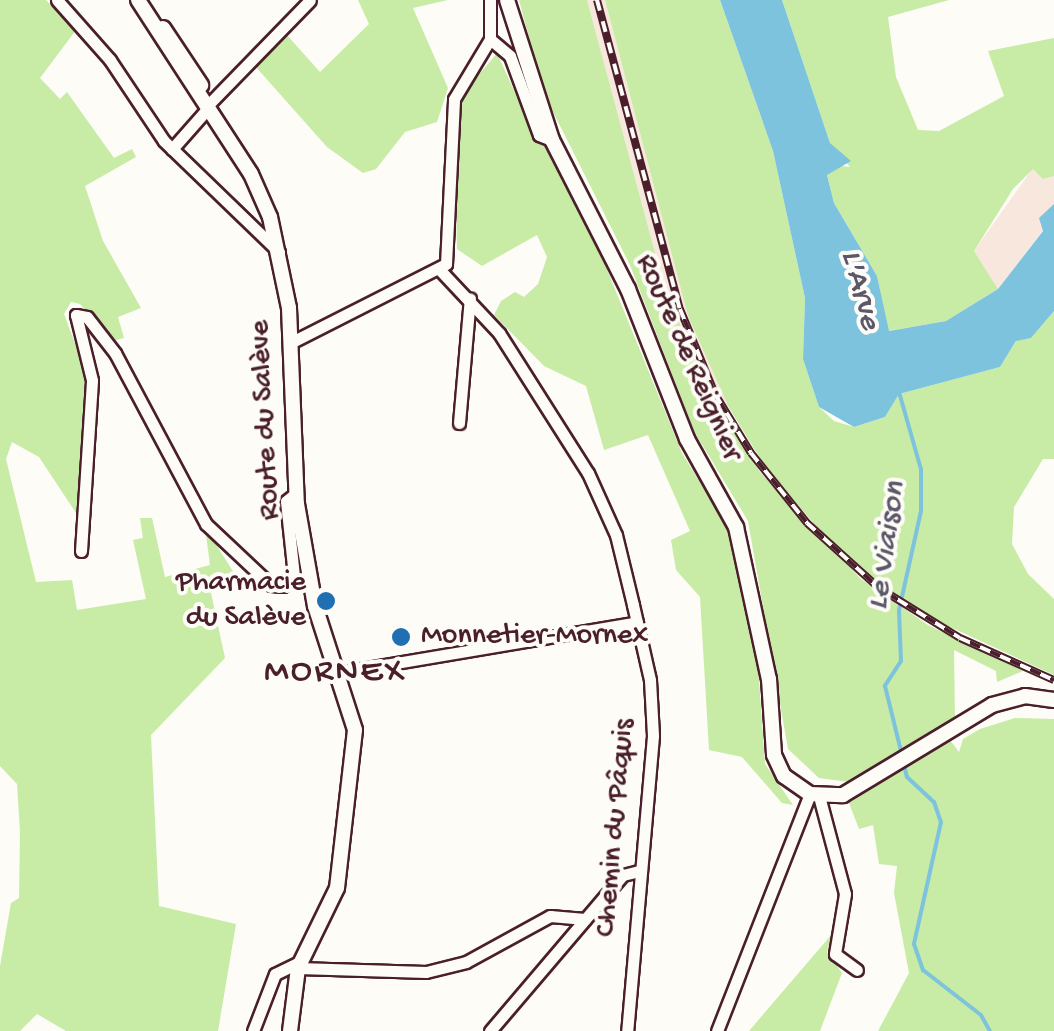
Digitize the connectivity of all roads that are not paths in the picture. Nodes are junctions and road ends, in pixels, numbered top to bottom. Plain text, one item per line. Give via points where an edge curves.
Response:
1 (58, 0) edge
2 (310, 0) edge
3 (490, 0) edge
4 (507, 0) edge
5 (140, 4) edge
6 (490, 39) junction
7 (208, 106) junction
8 (552, 140) junction
9 (172, 150) junction
10 (279, 252) junction
11 (439, 269) junction
12 (470, 298) junction
13 (290, 343) junction
14 (459, 423) dead end
15 (296, 494) junction
16 (81, 551) dead end
17 (638, 622) junction
18 (336, 673) junction
19 (1054, 700) edge
20 (815, 795) junction
21 (639, 871) junction
22 (585, 919) junction
23 (299, 965) junction
24 (857, 970) dead end
25 (253, 1031) edge
26 (290, 1031) edge
27 (490, 1031) edge
28 (627, 1031) edge
29 (717, 1031) edge

1 - 9 street
2 - 7 street
3 - 6 street
4 - 8 main road, Route de Reignier
5 - 7 main road, Route du Salève via 179,48
6 - 8 street via 510,56 539,134
6 - 11 street via 454,99 451,241
7 - 9 street
7 - 10 main road, Route du Salève via 258,187
8 - 20 main road, Route de Reignier via 628,290 694,453 736,527 769,679 774,755 790,782
9 - 10 street
10 - 13 main road, Route du Salève
11 - 12 street, Chemin du Pâquis
11 - 13 street
12 - 14 street
12 - 17 street, Chemin du Pâquis via 508,346 599,494
13 - 15 main road, Route du Salève
15 - 16 street via 286,502 294,576 271,586 206,524 115,352 87,317 76,315 92,391
15 - 18 main road, Route du Salève via 313,597
17 - 18 street
17 - 21 street, Chemin du Pâquis via 653,736
18 - 23 main road, Route du Salève via 355,730 351,798 332,906
19 - 20 main road via 1014,697 836,797
20 - 24 street via 845,894 835,954
20 - 29 street
21 - 22 street via 623,874
21 - 28 street, Chemin du Pâquis
22 - 23 street via 550,916 466,962 426,972
22 - 27 street
23 - 25 street via 276,974
23 - 26 main road, Route du Salève

